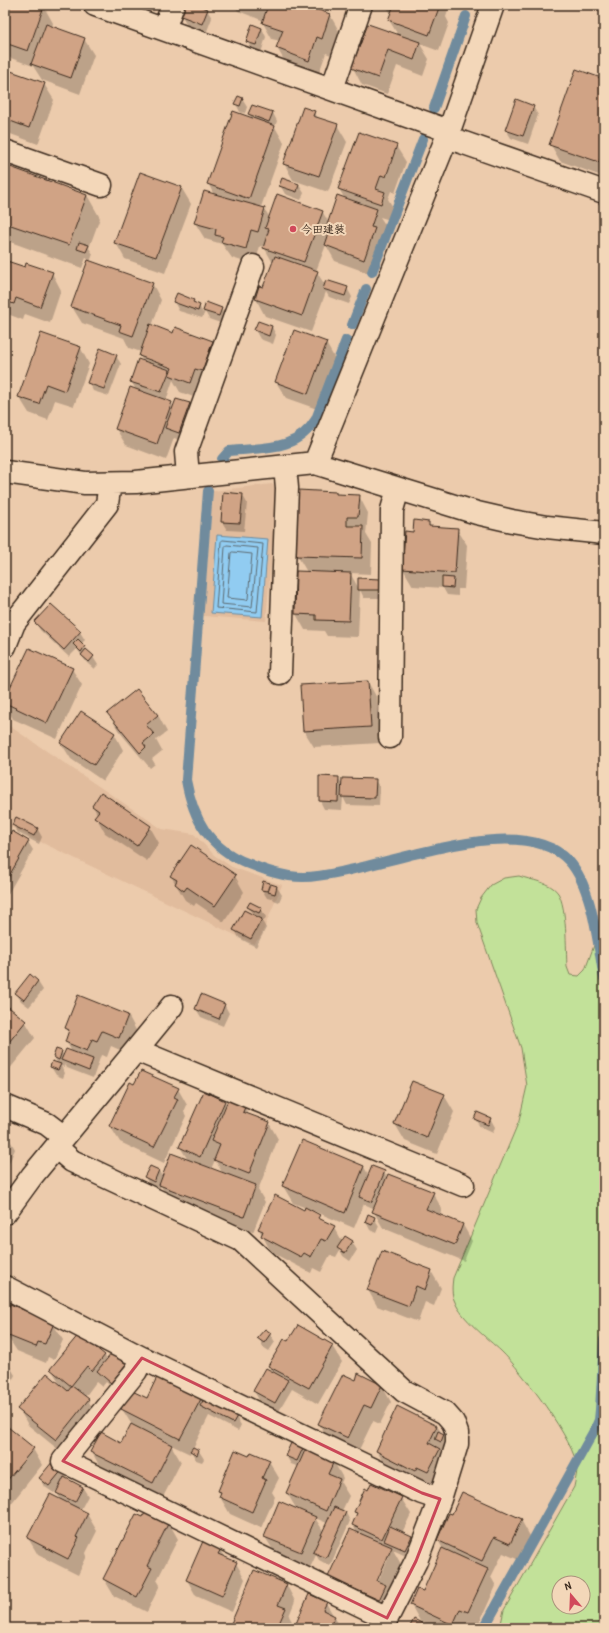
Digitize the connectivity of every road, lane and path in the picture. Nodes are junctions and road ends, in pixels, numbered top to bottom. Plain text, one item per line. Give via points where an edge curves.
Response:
1 (95, 5) edge
2 (173, 5) edge
3 (361, 5) edge
4 (493, 5) edge
5 (164, 30) junction
6 (332, 89) junction
7 (448, 134) junction
8 (5, 151) edge
9 (101, 185) dead end
10 (604, 192) edge
11 (253, 266) dead end
12 (315, 463) junction
13 (285, 466) junction
14 (5, 472) edge
15 (188, 476) junction
16 (110, 483) junction
17 (398, 489) junction
18 (604, 533) edge
19 (5, 646) edge
20 (280, 673) dead end
21 (390, 737) dead end
22 (172, 1006) dead end
23 (136, 1050) junction
24 (5, 1106) edge
25 (60, 1142) junction
26 (463, 1185) dead end
27 (5, 1213) edge
28 (5, 1287) edge
29 (142, 1358) junction
30 (440, 1499) junction
31 (385, 1623) edge

1 - 5 street
2 - 5 street
3 - 6 street
4 - 7 street
5 - 6 street
6 - 7 street
7 - 10 street
7 - 12 street
8 - 9 street
11 - 15 street via 186,452
12 - 13 street
12 - 17 street
13 - 15 street
13 - 20 street
14 - 16 street
15 - 16 street
16 - 19 street via 107,504 14,623
17 - 18 street via 512,521
17 - 21 street via 392,510
22 - 23 street
23 - 25 street
23 - 26 street
24 - 25 street via 48,1124
25 - 27 street
25 - 30 street via 72,1161 241,1240 404,1391 445,1413 453,1422 457,1444
28 - 29 street
29 - 30 street via 422,1494
29 - 31 street via 136,1371 63,1460
30 - 31 street via 416,1562

